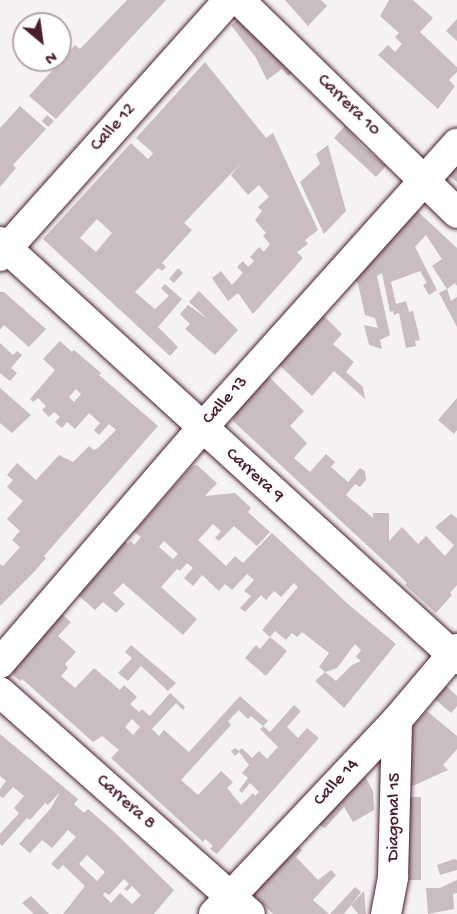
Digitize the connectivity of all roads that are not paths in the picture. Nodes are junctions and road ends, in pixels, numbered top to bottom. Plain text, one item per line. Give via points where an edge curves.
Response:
1 (229, 0) edge
2 (239, 0) edge
3 (457, 144) edge
4 (425, 180) junction
5 (457, 213) edge
6 (2, 249) edge
7 (202, 428) junction
8 (456, 654) edge
9 (0, 663) edge
10 (0, 692) edge
11 (397, 720) junction
12 (231, 908) edge
13 (386, 914) edge

1 - 6 street, Calle 12
2 - 4 street, Carrera 10
3 - 4 street, Calle 13
4 - 5 street, Carrera 10
4 - 7 street, Calle 13
6 - 7 street, Carrera 9
7 - 8 street, Carrera 9
7 - 9 street, Calle 13
8 - 11 street, Calle 14
10 - 12 street, Carrera 8
11 - 12 street, Calle 14
11 - 13 street, Diagonal 15 via 393,877

